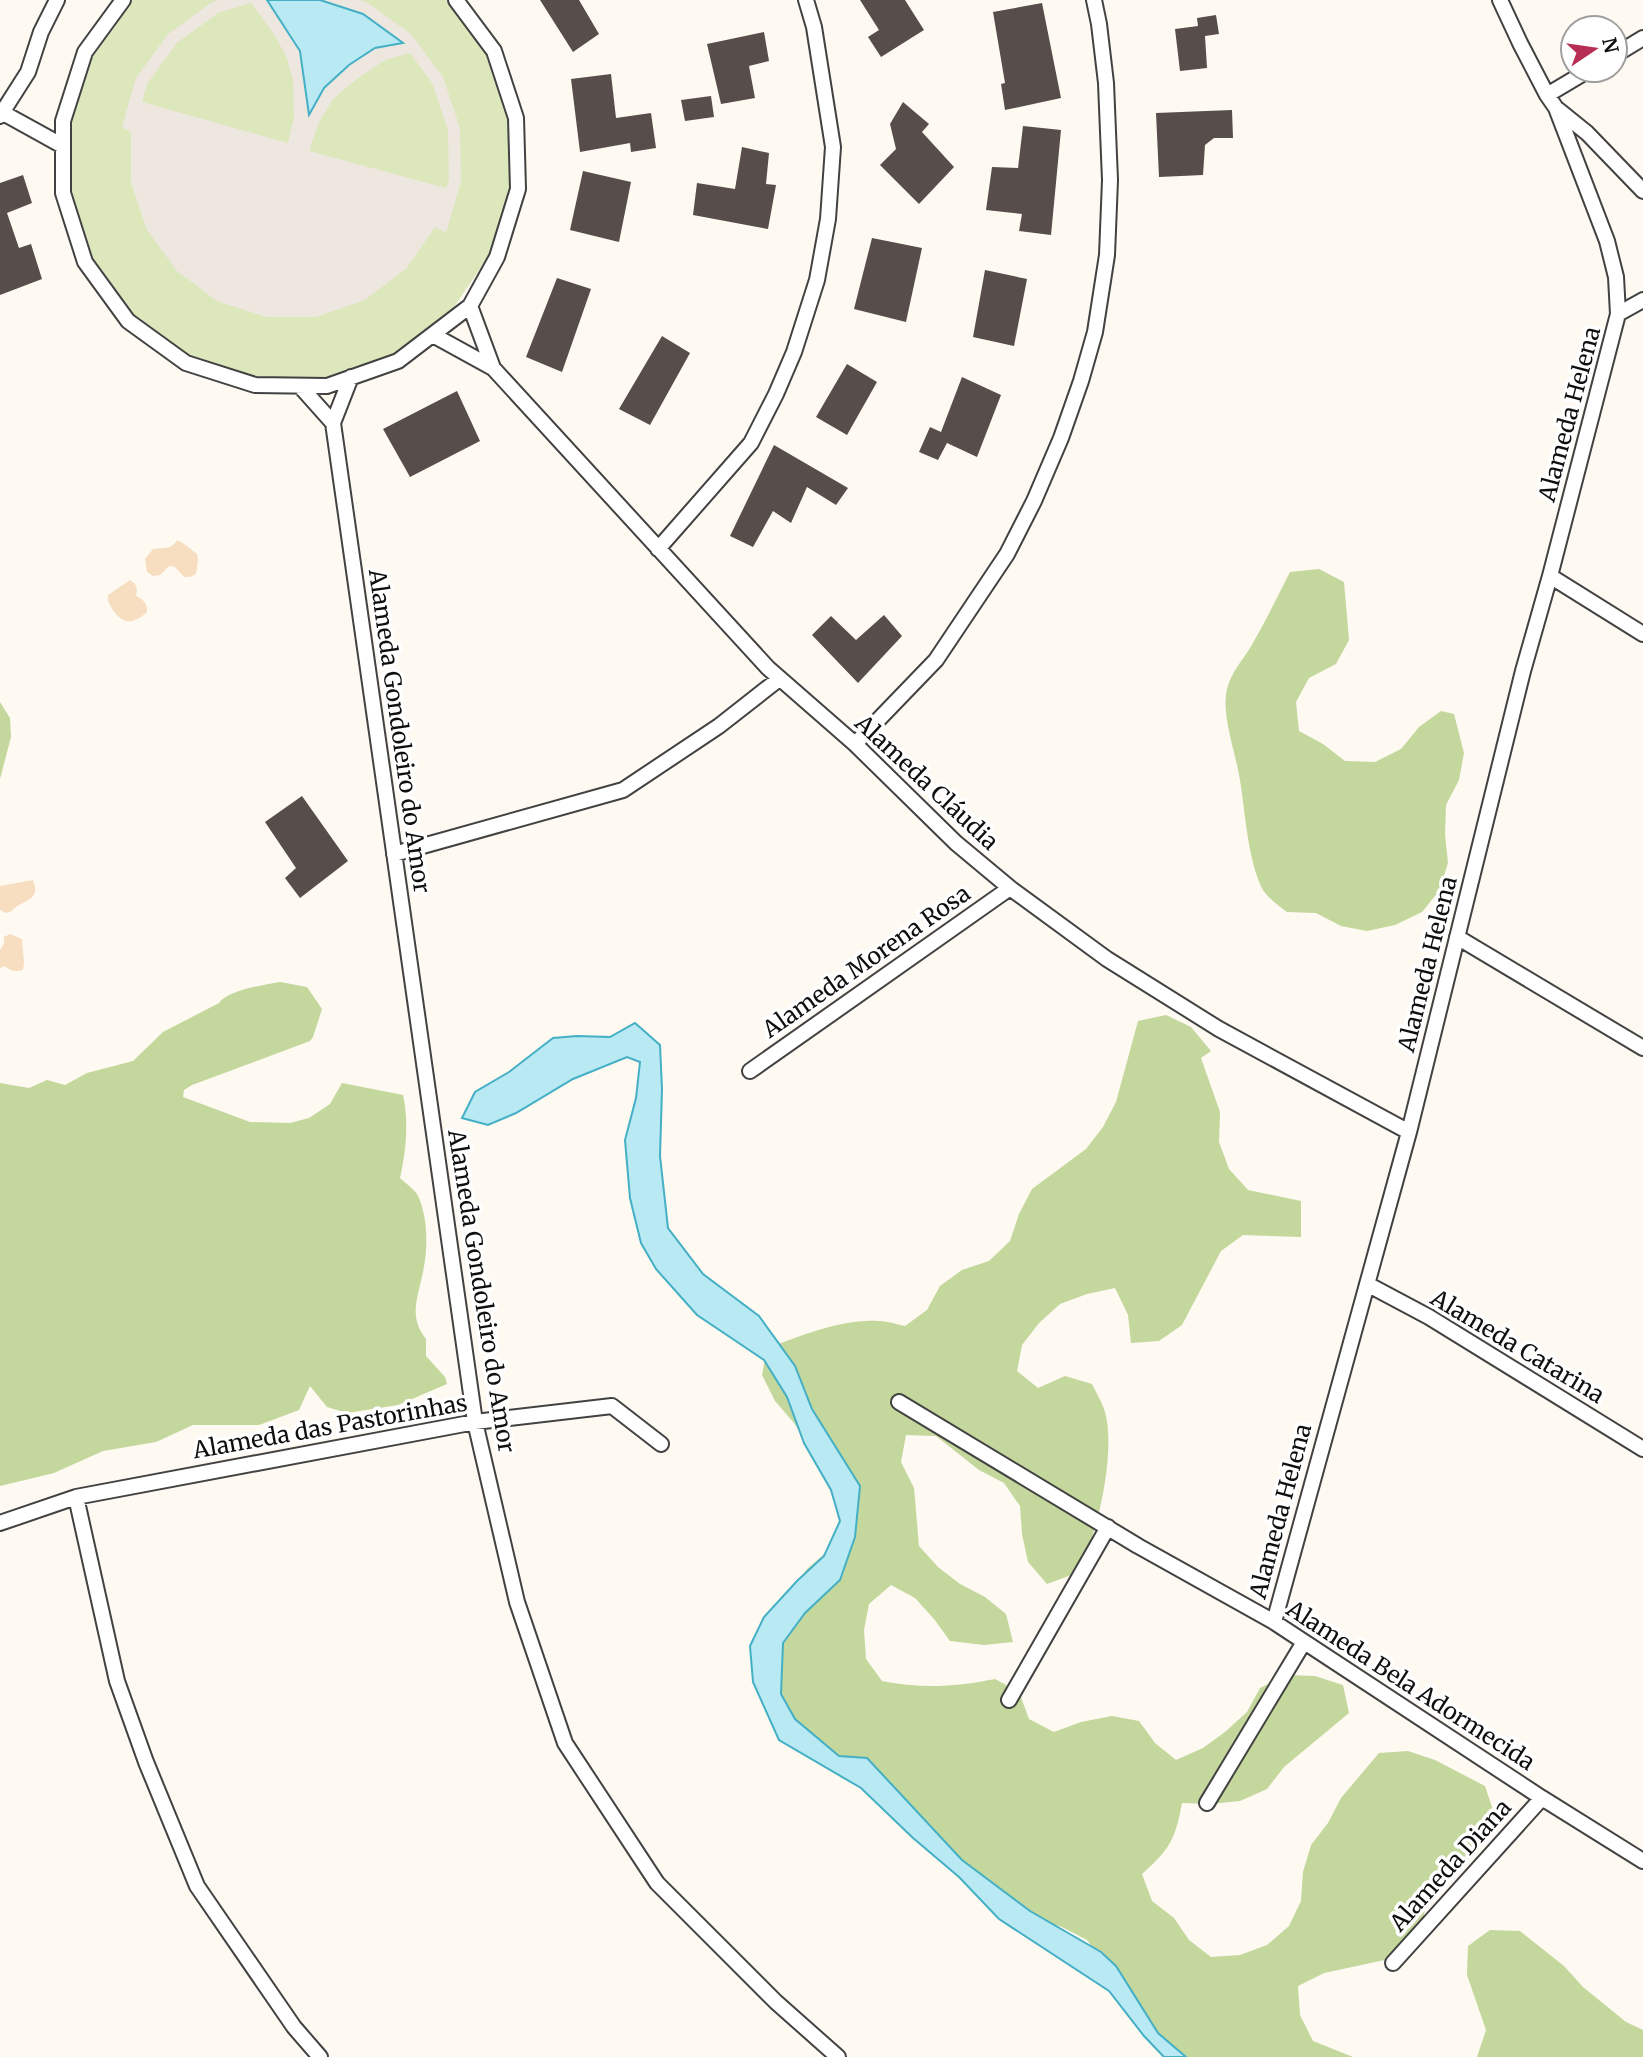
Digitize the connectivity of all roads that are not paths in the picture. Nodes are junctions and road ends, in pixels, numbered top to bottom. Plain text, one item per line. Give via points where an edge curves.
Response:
1 (57, 0) edge
2 (123, 0) edge
3 (456, 0) edge
4 (806, 0) edge
5 (1094, 0) edge
6 (1500, 0) edge
7 (1564, 84) edge
8 (1547, 94) junction
9 (1556, 107) junction
10 (2, 114) edge
11 (63, 146) junction
12 (1643, 191) edge
13 (1643, 300) edge
14 (470, 306) junction
15 (1618, 314) junction
16 (433, 335) junction
17 (493, 368) junction
18 (351, 377) junction
19 (300, 386) junction
20 (333, 424) junction
21 (658, 549) junction
22 (1550, 576) junction
23 (1643, 634) edge
24 (779, 679) junction
25 (855, 744) junction
26 (394, 853) junction
27 (1010, 888) junction
28 (1457, 937) junction
29 (1643, 1048) edge
30 (750, 1072) dead end
31 (1409, 1132) junction
32 (1367, 1284) junction
33 (900, 1402) dead end
34 (475, 1422) junction
35 (661, 1444) dead end
36 (1643, 1449) edge
37 (76, 1497) junction
38 (0, 1523) edge
39 (1108, 1527) junction
40 (1273, 1622) junction
41 (1304, 1642) junction
42 (1009, 1700) dead end
43 (1542, 1798) junction
44 (1207, 1803) dead end
45 (1643, 1861) edge
46 (1393, 1963) dead end
47 (320, 2057) edge
48 (838, 2057) edge

1 - 10 street via 27,72
2 - 11 street via 85,52 63,121
3 - 14 street via 494,51 516,118 518,189 498,257
4 - 21 street via 833,147 828,219 817,280 794,352 751,443
5 - 25 street via 1106,83 1110,180 1107,255 1095,332 1081,381 1061,438 1007,554 936,660
6 - 8 street
7 - 8 street
8 - 9 street
9 - 12 street
9 - 15 street, Alameda Helena via 1607,241 1616,276
10 - 11 street
11 - 19 street via 63,193 85,262 128,321 186,363 255,386
13 - 15 street, Alameda Helena
14 - 16 street
14 - 17 street
15 - 22 street, Alameda Helena
16 - 17 street
16 - 18 street via 398,362
17 - 21 street, Alameda Cláudia
18 - 19 street via 327,386
18 - 20 street, Alameda Gondoleiro do Amor
19 - 20 street
20 - 26 street, Alameda Gondoleiro do Amor
21 - 24 street, Alameda Cláudia
22 - 23 street
22 - 28 street, Alameda Helena
24 - 25 street, Alameda Cláudia
24 - 26 street via 719,726 623,790
25 - 27 street, Alameda Cláudia via 956,843
26 - 34 street, Alameda Gondoleiro do Amor
27 - 30 street, Alameda Morena Rosa
27 - 31 street, Alameda Cláudia via 1107,959 1219,1029
28 - 29 street
28 - 31 street, Alameda Helena
31 - 32 street, Alameda Helena
32 - 36 street, Alameda Catarina
32 - 40 street, Alameda Helena
33 - 39 street, Alameda Bela Adormecida
34 - 35 street, Alameda das Pastorinhas via 612,1406
34 - 37 street, Alameda das Pastorinhas
34 - 48 street, Alameda Gondoleiro do Amor via 517,1602 565,1743 657,1883
37 - 38 street, Alameda das Pastorinhas
37 - 47 street via 117,1681 197,1886 294,2028
39 - 40 street, Alameda Bela Adormecida
39 - 42 street
40 - 41 street, Alameda Bela Adormecida
41 - 43 street, Alameda Bela Adormecida
41 - 44 street
43 - 45 street, Alameda Bela Adormecida
43 - 46 street, Alameda Diana

